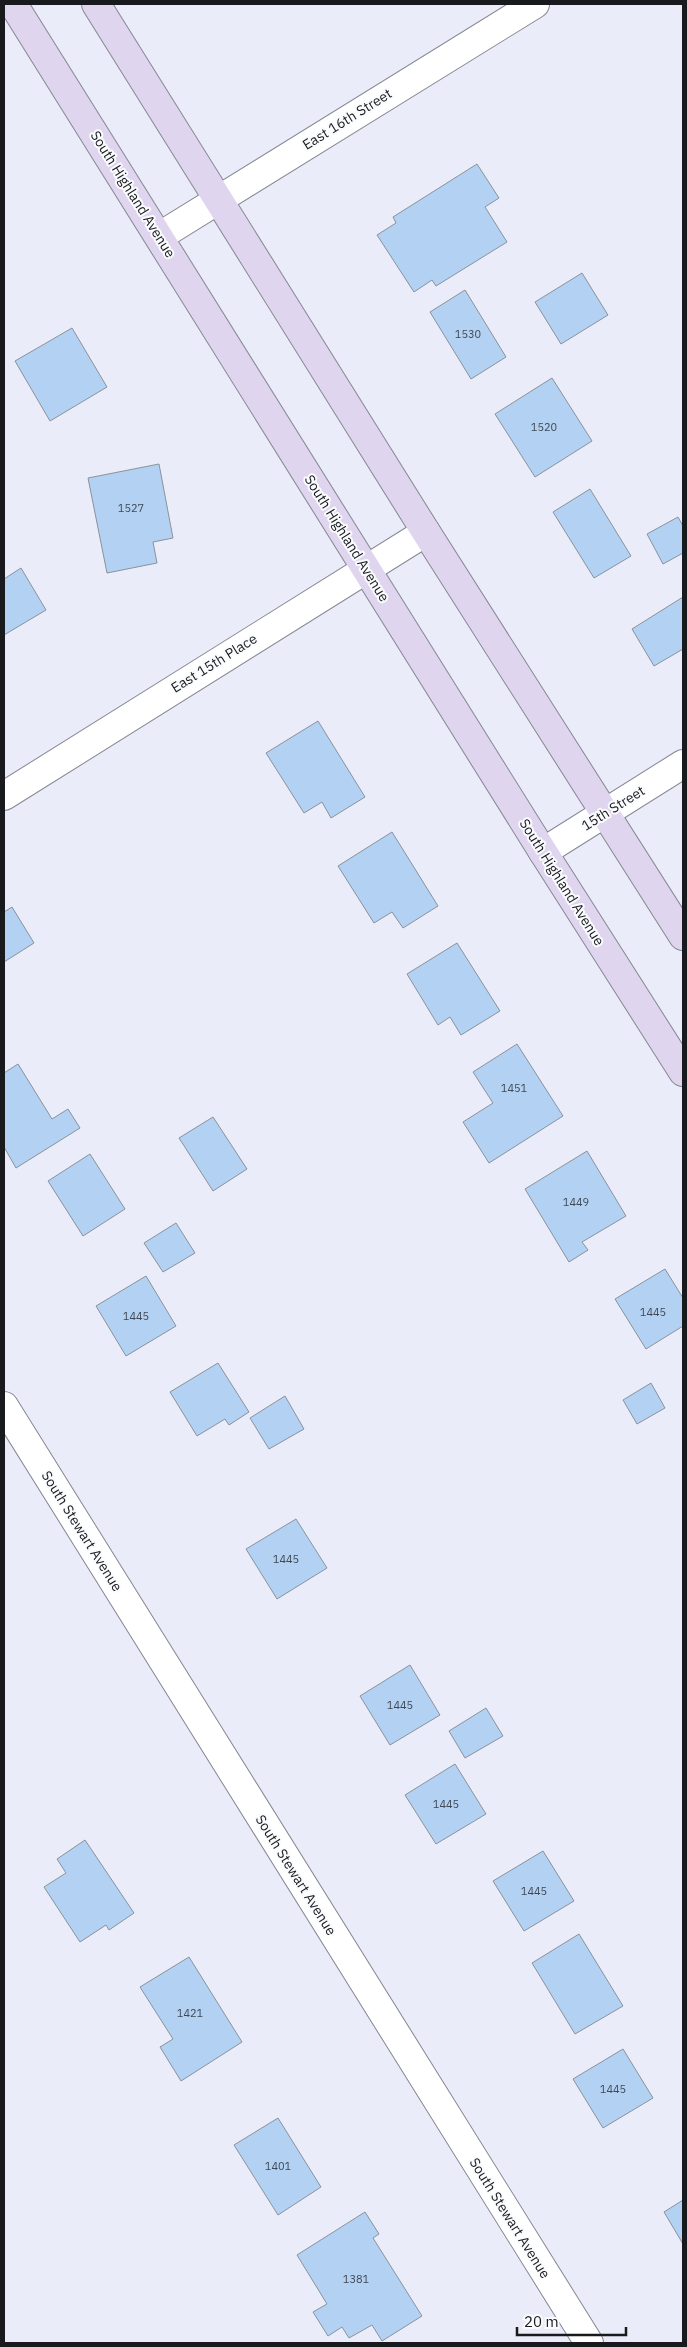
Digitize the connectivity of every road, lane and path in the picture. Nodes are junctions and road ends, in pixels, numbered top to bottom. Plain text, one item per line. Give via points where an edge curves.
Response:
1 (13, 4) edge
2 (96, 4) edge
3 (535, 4) edge
4 (219, 198) junction
5 (160, 236) junction
6 (426, 532) junction
7 (366, 568) junction
8 (683, 764) edge
9 (4, 796) edge
10 (605, 813) junction
11 (543, 852) junction
12 (683, 936) edge
13 (683, 1072) edge
14 (4, 1406) edge
15 (589, 2343) edge

1 - 5 main road, South Highland Avenue
2 - 4 main road
3 - 4 street, East 16th Street
4 - 5 street, East 16th Street
4 - 6 main road
5 - 7 main road, South Highland Avenue
6 - 7 street, East 15th Place
6 - 10 main road
7 - 9 street, East 15th Place
7 - 11 main road, South Highland Avenue
8 - 10 street, 15th Street
10 - 11 street, 15th Street
10 - 12 main road
11 - 13 main road, South Highland Avenue
14 - 15 street, South Stewart Avenue

